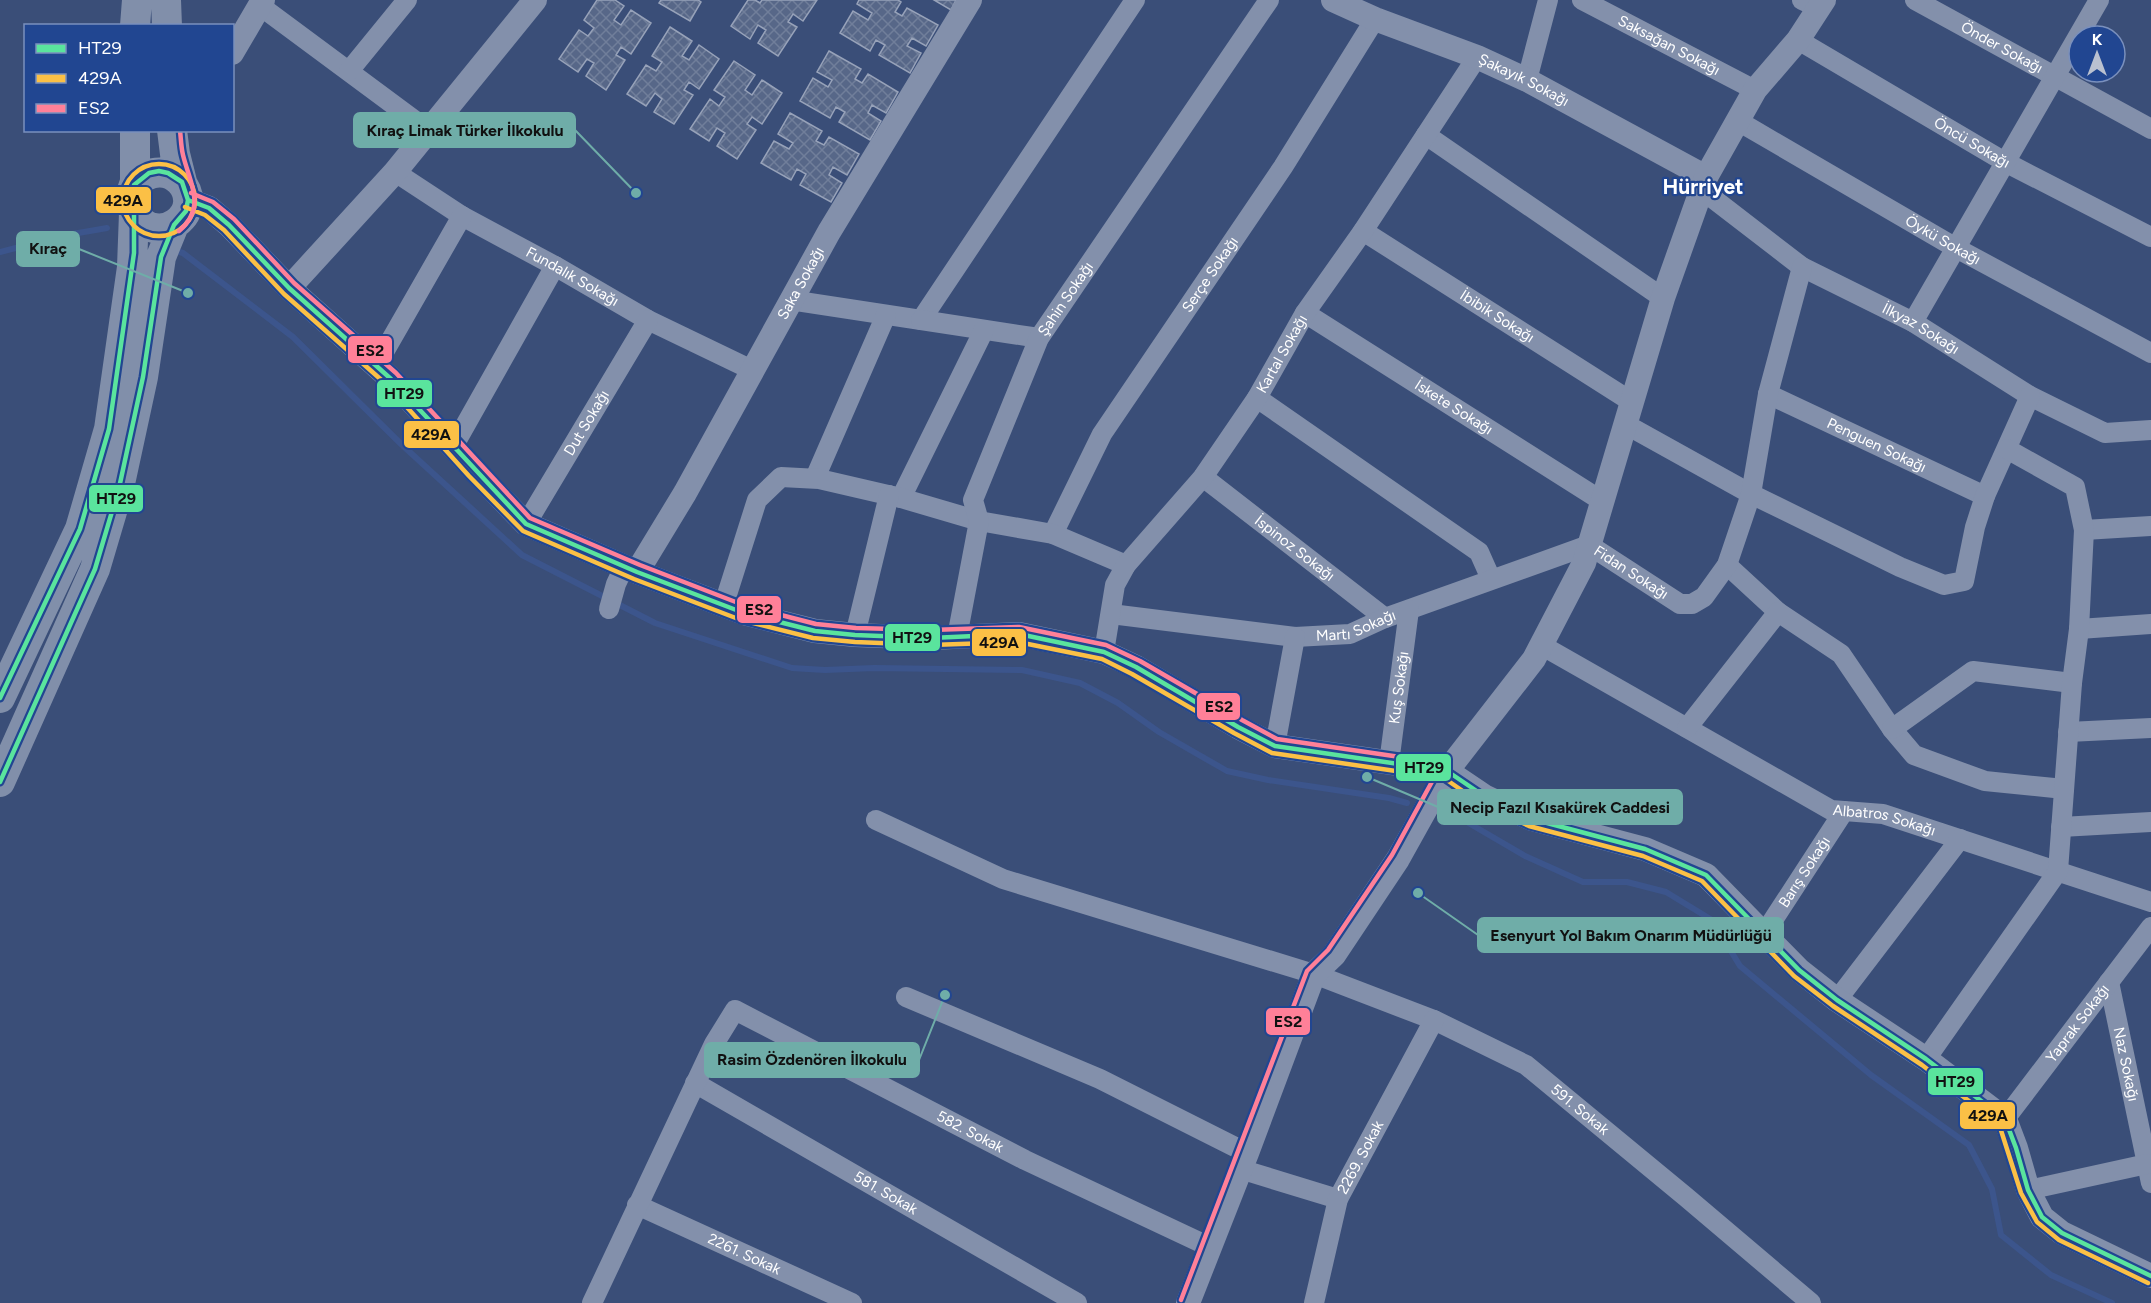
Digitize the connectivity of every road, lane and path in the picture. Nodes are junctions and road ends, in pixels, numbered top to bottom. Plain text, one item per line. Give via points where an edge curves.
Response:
1 (137, 0) edge
2 (166, 0) edge
3 (407, 0) edge
4 (535, 0) edge
5 (970, 0) edge
6 (1135, 0) edge
7 (1269, 0) edge
8 (1334, 0) edge
9 (1548, 0) edge
10 (1582, 0) edge
11 (1915, 0) edge
12 (2099, 0) edge
13 (261, 2) edge
14 (1815, 3) edge
15 (1375, 19) junction
16 (135, 24) edge
17 (167, 24) edge
18 (1798, 40) junction
19 (234, 49) edge
20 (1477, 57) junction
21 (349, 70) junction
22 (2055, 77) junction
23 (1527, 80) junction
24 (1755, 90) junction
25 (1738, 121) junction
26 (2151, 129) edge
27 (429, 131) junction
28 (135, 132) edge
29 (175, 132) edge
30 (1426, 135) junction
31 (2005, 162) junction
32 (396, 172) junction
33 (1704, 183) junction
34 (134, 199) junction
35 (181, 203) junction
36 (462, 216) junction
37 (1363, 231) junction
38 (2151, 237) edge
39 (1956, 248) junction
40 (555, 266) junction
41 (1802, 267) junction
42 (289, 288) junction
43 (1663, 298) junction
44 (790, 300) junction
45 (1305, 313) junction
46 (886, 315) junction
47 (648, 320) junction
48 (921, 320) junction
49 (1913, 322) junction
50 (984, 330) junction
51 (1039, 338) junction
52 (2151, 353) edge
53 (376, 366) junction
54 (754, 371) junction
55 (1768, 394) junction
56 (2030, 396) junction
57 (1257, 398) junction
58 (1629, 413) junction
59 (2151, 430) edge
60 (453, 447) junction
61 (2007, 449) junction
62 (1203, 477) junction
63 (815, 478) junction
64 (1751, 494) junction
65 (895, 496) junction
66 (1984, 496) junction
67 (1602, 501) junction
68 (979, 521) junction
69 (526, 524) junction
70 (2151, 526) edge
71 (2084, 530) junction
72 (1053, 534) junction
73 (1589, 545) junction
74 (1126, 565) junction
75 (1727, 565) junction
76 (626, 574) junction
77 (1491, 579) junction
78 (724, 604) junction
79 (609, 609) dead end
80 (1409, 610) junction
81 (1778, 612) junction
82 (1110, 614) junction
83 (1385, 618) junction
84 (2151, 624) edge
85 (2079, 629) junction
86 (855, 635) junction
87 (957, 637) junction
88 (1295, 638) junction
89 (1541, 645) junction
90 (1104, 652) junction
91 (2072, 683) junction
92 (0, 698) edge
93 (1687, 728) junction
94 (2151, 728) edge
95 (1892, 729) junction
96 (2068, 732) junction
97 (1275, 746) junction
98 (1389, 764) junction
99 (1447, 771) junction
100 (1, 776) edge
101 (2064, 789) junction
102 (1844, 811) junction
103 (876, 820) dead end
104 (2151, 822) edge
105 (2061, 827) junction
106 (1960, 839) junction
107 (2058, 871) junction
108 (2151, 902) edge
109 (2151, 927) edge
110 (1764, 934) junction
111 (1314, 974) junction
112 (2109, 982) junction
113 (906, 997) dead end
114 (1837, 1000) junction
115 (1434, 1020) junction
116 (1926, 1059) junction
117 (695, 1083) junction
118 (2005, 1119) junction
119 (1244, 1161) junction
120 (2149, 1173) edge
121 (2028, 1190) junction
122 (1338, 1199) junction
123 (637, 1205) junction
124 (1210, 1247) junction
125 (2151, 1276) edge
126 (592, 1303) edge
127 (852, 1303) edge
128 (1077, 1303) edge
129 (1188, 1303) edge
130 (1314, 1303) edge
131 (1811, 1303) edge

1 - 16 main road
2 - 17 main road
3 - 21 street
4 - 27 street
5 - 44 street, Saka Sokağı
6 - 48 street
7 - 51 street, Şahin Sokağı
8 - 15 street, Şakayık Sokağı
9 - 23 street
10 - 24 street, Saksağan Sokağı
11 - 22 street, Önder Sokağı
12 - 22 street
13 - 19 street
13 - 21 street
14 - 18 street
15 - 20 street, Şakayık Sokağı
15 - 72 street, Serçe Sokağı via 1283,167 1102,434
18 - 24 street
18 - 31 street, Öncü Sokağı
20 - 23 street, Şakayık Sokağı
20 - 30 street, Kartal Sokağı
21 - 27 street
22 - 26 street, Önder Sokağı
22 - 31 street
23 - 33 street, Şakayık Sokağı
24 - 25 street
25 - 33 street
25 - 39 street, Öykü Sokağı
27 - 32 street
28 - 34 main road
29 - 35 main road
30 - 37 street, Kartal Sokağı
30 - 43 street
31 - 38 street, Öncü Sokağı
31 - 39 street
32 - 36 street, Fundalık Sokağı
32 - 42 street
33 - 41 street, İlkyaz Sokağı
33 - 43 street
34 - 35 main road via 147,226 156,228
34 - 35 main road via 149,173 159,171 168,173
34 - 92 main road via 132,267 109,429 80,529
35 - 42 street via 209,208
35 - 100 main road via 161,257 143,377 119,488 95,569
36 - 40 street, Fundalık Sokağı
36 - 53 street
37 - 45 street, Kartal Sokağı
37 - 58 street, İbibik Sokağı
39 - 49 street
39 - 52 street, Öykü Sokağı
40 - 47 street, Fundalık Sokağı
40 - 60 street
41 - 49 street, İlkyaz Sokağı
41 - 55 street, Fidan Sokağı
42 - 53 street
43 - 58 street
44 - 46 street
44 - 54 street, Saka Sokağı
45 - 57 street, Kartal Sokağı
45 - 67 street, İskete Sokağı
46 - 48 street
46 - 63 street
47 - 54 street, Fundalık Sokağı
47 - 69 street, Dut Sokağı
48 - 50 street
49 - 56 street, İlkyaz Sokağı
50 - 51 street
50 - 65 street
51 - 68 street, Şahin Sokağı via 973,500
53 - 60 street
54 - 76 street, Saka Sokağı via 685,493
55 - 64 street, Fidan Sokağı
55 - 66 street, Penguen Sokağı
56 - 59 street, İlkyaz Sokağı via 2105,433
56 - 61 street
57 - 62 street, Kartal Sokağı
57 - 77 street via 1479,552
58 - 64 street, İbibik Sokağı
58 - 67 street
60 - 69 street
61 - 66 street
61 - 71 street via 2075,487
62 - 74 street, Kartal Sokağı
62 - 83 street, İspinoz Sokağı
63 - 65 street
63 - 78 street via 781,477 757,500
64 - 66 street, İbibik Sokağı via 1944,585 1964,581
64 - 75 street, Fidan Sokağı
65 - 68 street
65 - 86 street
67 - 73 street
68 - 72 street
68 - 87 street, Şahin Sokağı
69 - 76 street
70 - 71 street
71 - 85 street
72 - 74 street
73 - 75 street, Fidan Sokağı via 1680,604 1692,604 1704,597
73 - 77 street, Martı Sokağı
73 - 89 street
74 - 82 street, Kartal Sokağı via 1115,585
75 - 81 street
76 - 78 street
76 - 79 street
77 - 80 street, Martı Sokağı
78 - 86 street via 744,613 816,631
80 - 83 street, Martı Sokağı
80 - 98 street, Kuş Sokağı
81 - 93 street
81 - 95 street via 1841,654
82 - 88 street, Martı Sokağı
82 - 90 street, Kartal Sokağı
83 - 88 street, Martı Sokağı via 1350,634
84 - 85 street
85 - 91 street
86 - 87 street
87 - 90 street via 1019,634
88 - 97 street
89 - 93 street, Albatros Sokağı
89 - 99 street
90 - 97 street
91 - 95 street via 1973,671
91 - 96 street
93 - 102 street, Albatros Sokağı via 1831,810
94 - 96 street
95 - 101 street via 1914,755 1984,781
96 - 101 street
97 - 98 street
98 - 99 street
99 - 110 street via 1484,796 1532,819 1645,849 1706,875
99 - 111 street via 1398,859 1334,955
101 - 105 street
102 - 106 street, Albatros Sokağı via 1883,814
102 - 110 street, Barış Sokağı
103 - 111 street, 591. Sokak via 1003,879
104 - 105 street
105 - 107 street
106 - 107 street, Albatros Sokağı
106 - 114 street
107 - 108 street, Albatros Sokağı
107 - 116 street
109 - 112 street, Yaprak Sokağı
110 - 114 street via 1799,970
111 - 115 street, 591. Sokak
111 - 119 street
112 - 118 street, Yaprak Sokağı
112 - 120 street, Naz Sokağı
113 - 119 street via 1100,1079
114 - 116 street
115 - 122 street, 2269. Sokak
115 - 131 street, 591. Sokak via 1526,1065
116 - 118 street
117 - 123 street
117 - 124 street, 582. Sokak via 735,1010 1025,1160
117 - 128 street, 581. Sokak
118 - 121 street
119 - 122 street
119 - 124 street
120 - 121 street
121 - 125 street via 2042,1217 2062,1233
122 - 130 street, 2269. Sokak
123 - 126 street
123 - 127 street, 2261. Sokak
124 - 129 street

